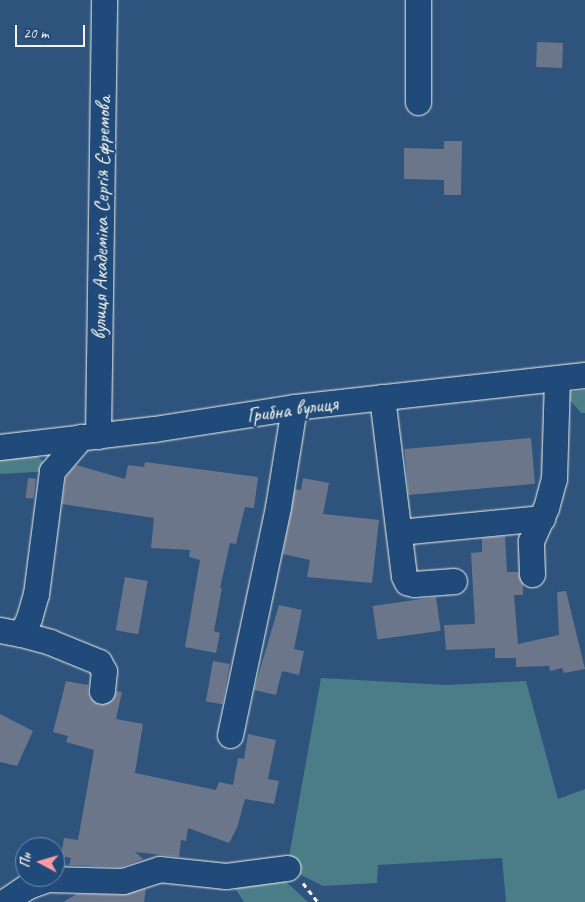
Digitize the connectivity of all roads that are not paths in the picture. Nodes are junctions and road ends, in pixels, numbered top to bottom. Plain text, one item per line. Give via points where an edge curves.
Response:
1 (104, 0) edge
2 (418, 0) edge
3 (418, 102) dead end
4 (585, 375) edge
5 (557, 378) junction
6 (382, 397) junction
7 (294, 407) junction
8 (90, 437) junction
9 (30, 443) junction
10 (0, 447) edge
11 (52, 471) junction
12 (542, 518) junction
13 (399, 532) junction
14 (532, 574) dead end
15 (454, 581) dead end
16 (10, 632) edge
17 (102, 691) dead end
18 (230, 735) dead end
19 (287, 868) dead end
20 (4, 902) edge

1 - 8 street, вулиця Академіка Сергія Єфремова
2 - 3 street
4 - 5 street, Грибна вулиця
5 - 6 street, Грибна вулиця
5 - 12 street via 554,478
6 - 7 street, Грибна вулиця
6 - 13 street
7 - 8 street, Грибна вулиця
7 - 18 street via 278,507
8 - 9 street, Грибна вулиця
8 - 11 street
9 - 10 street, Грибна вулиця
9 - 11 street
11 - 16 street via 36,594
12 - 13 street
12 - 14 street via 531,541
13 - 15 street via 407,582
16 - 17 street via 57,644 99,662 104,671
19 - 20 street via 232,876 159,869 123,882 47,879 28,886

